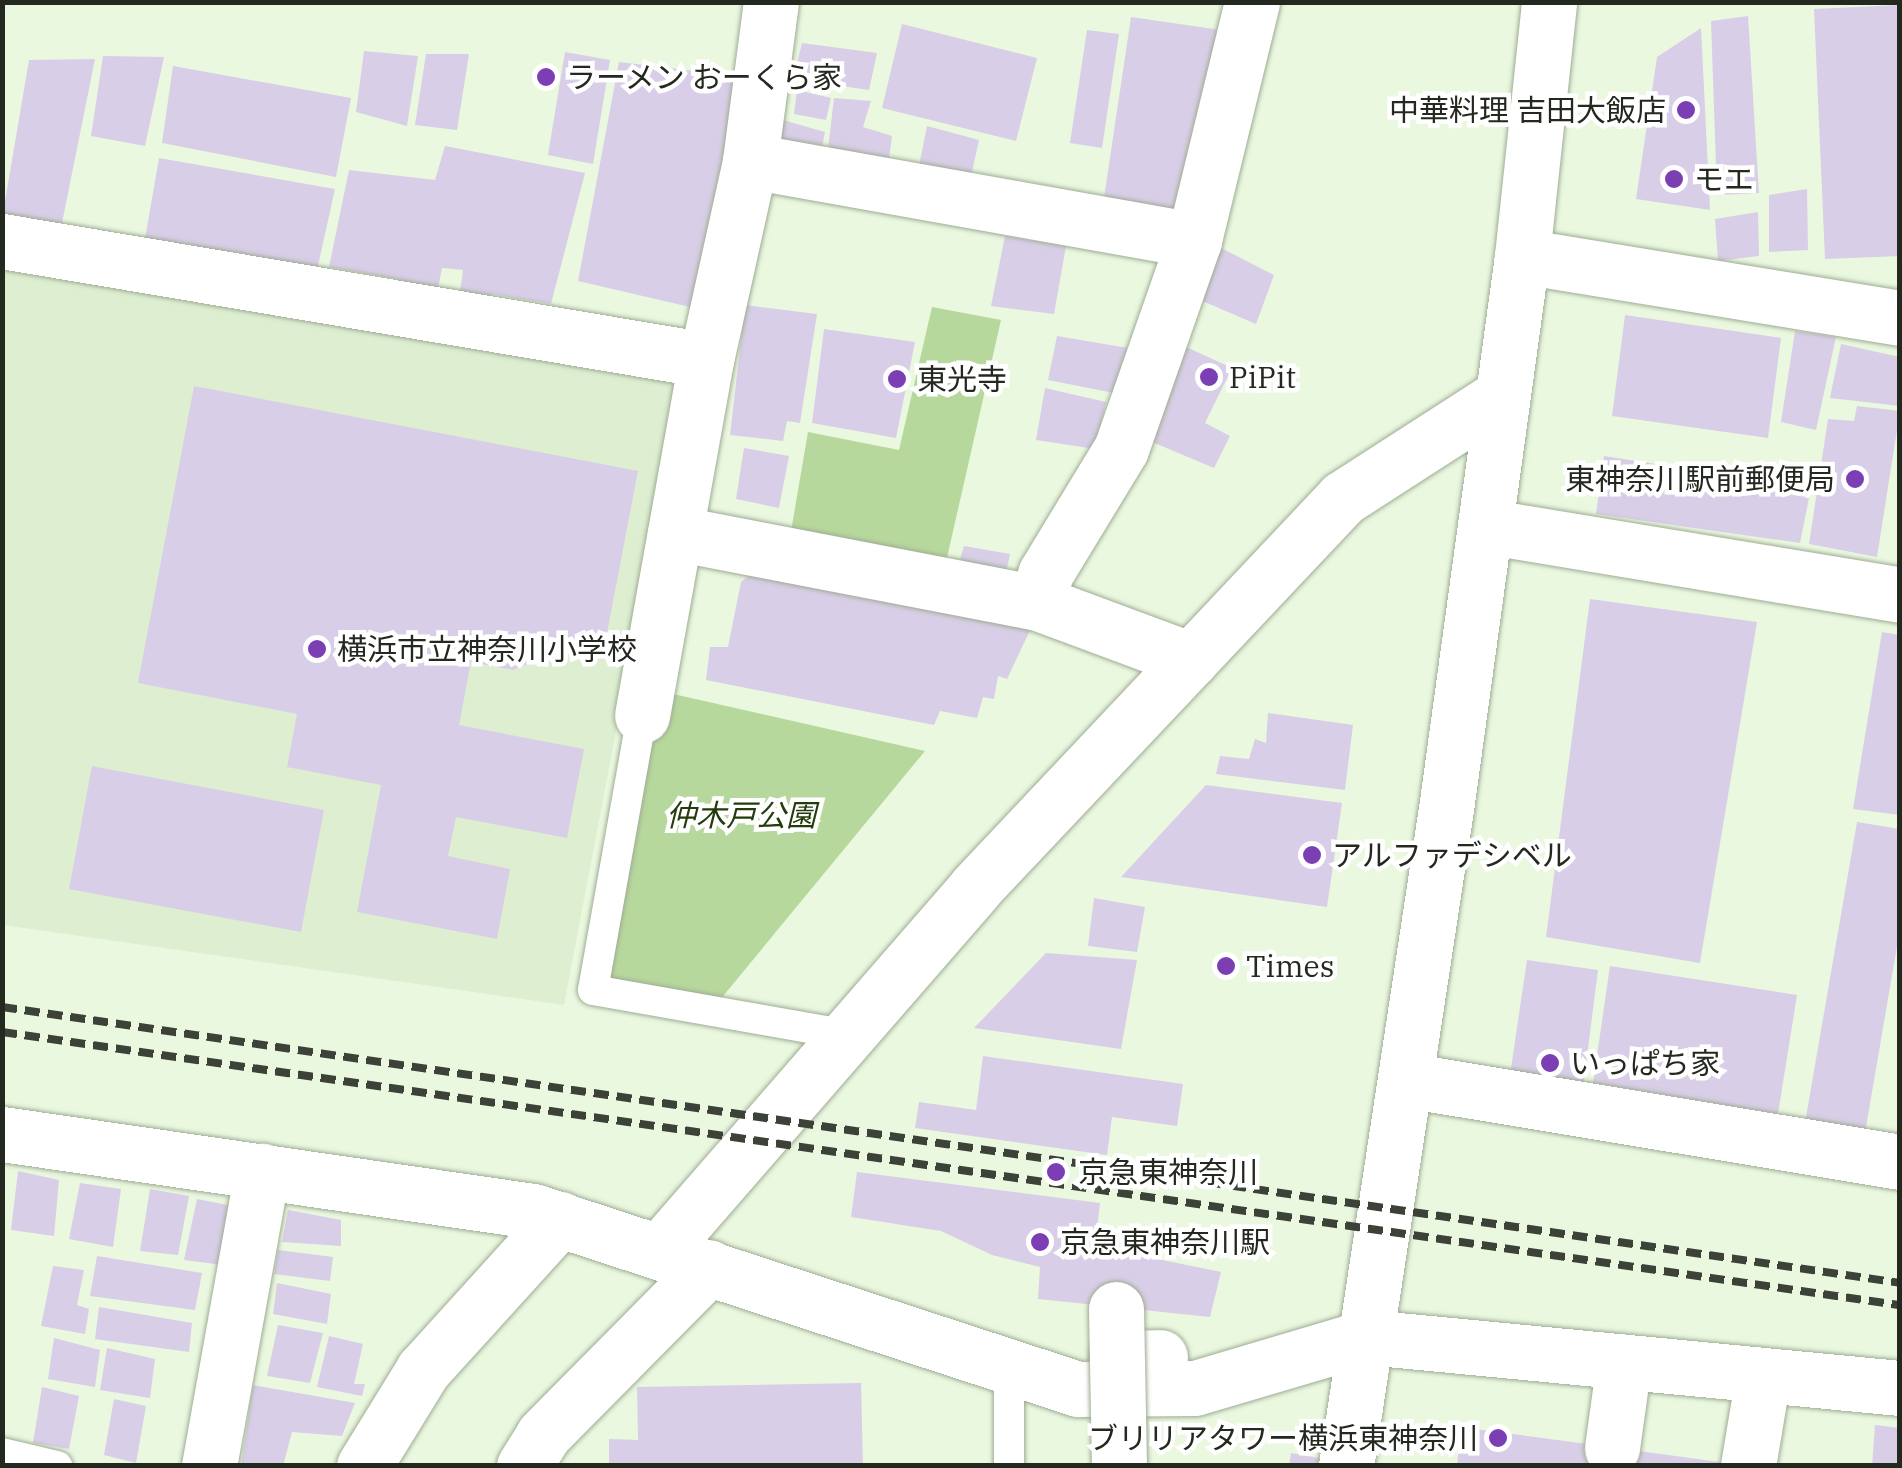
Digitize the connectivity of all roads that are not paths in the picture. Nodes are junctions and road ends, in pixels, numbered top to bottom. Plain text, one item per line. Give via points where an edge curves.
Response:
1 (771, 2) edge
2 (1252, 2) edge
3 (1549, 2) edge
4 (750, 160) junction
5 (1194, 240) junction
6 (2, 241) edge
7 (1522, 256) junction
8 (1900, 318) edge
9 (706, 360) junction
10 (1503, 395) junction
11 (1486, 526) junction
12 (675, 533) junction
13 (1900, 595) edge
14 (1038, 603) junction
15 (1190, 660) junction
16 (642, 715) joint
17 (848, 1035) junction
18 (1406, 1080) junction
19 (2, 1134) edge
20 (1899, 1160) edge
21 (262, 1171) junction
22 (560, 1219) junction
23 (685, 1259) junction
24 (1367, 1336) junction
25 (1131, 1341) dead end
26 (1624, 1362) junction
27 (1009, 1364) junction
28 (1763, 1376) junction
29 (1900, 1388) edge
30 (1612, 1448) dead end
31 (2, 1453) edge
32 (56, 1466) edge
33 (208, 1466) edge
34 (364, 1466) edge
35 (524, 1466) edge
36 (1009, 1466) edge
37 (1120, 1466) edge
38 (1346, 1466) edge
39 (1748, 1466) edge

1 - 4 street
2 - 5 street
3 - 7 street
4 - 5 street
4 - 9 street
5 - 14 street via 1121,449 1045,574
6 - 9 street
7 - 8 street
7 - 10 street
9 - 12 street
10 - 11 street
10 - 15 street via 1342,498
11 - 13 street
11 - 18 street
12 - 14 street
12 - 16 street
14 - 15 street
15 - 17 street
16 - 17 lane via 592,990
17 - 23 street
18 - 20 street
18 - 24 street
19 - 21 street
21 - 22 street
21 - 33 street
22 - 23 street
22 - 34 street via 423,1370
23 - 27 street
23 - 35 street
24 - 26 street
24 - 27 street via 1195,1388 1144,1393 1078,1389
24 - 38 street
25 - 37 street, bridge
26 - 28 street
26 - 30 street
27 - 36 lane
28 - 29 street
28 - 39 street
31 - 32 lane

